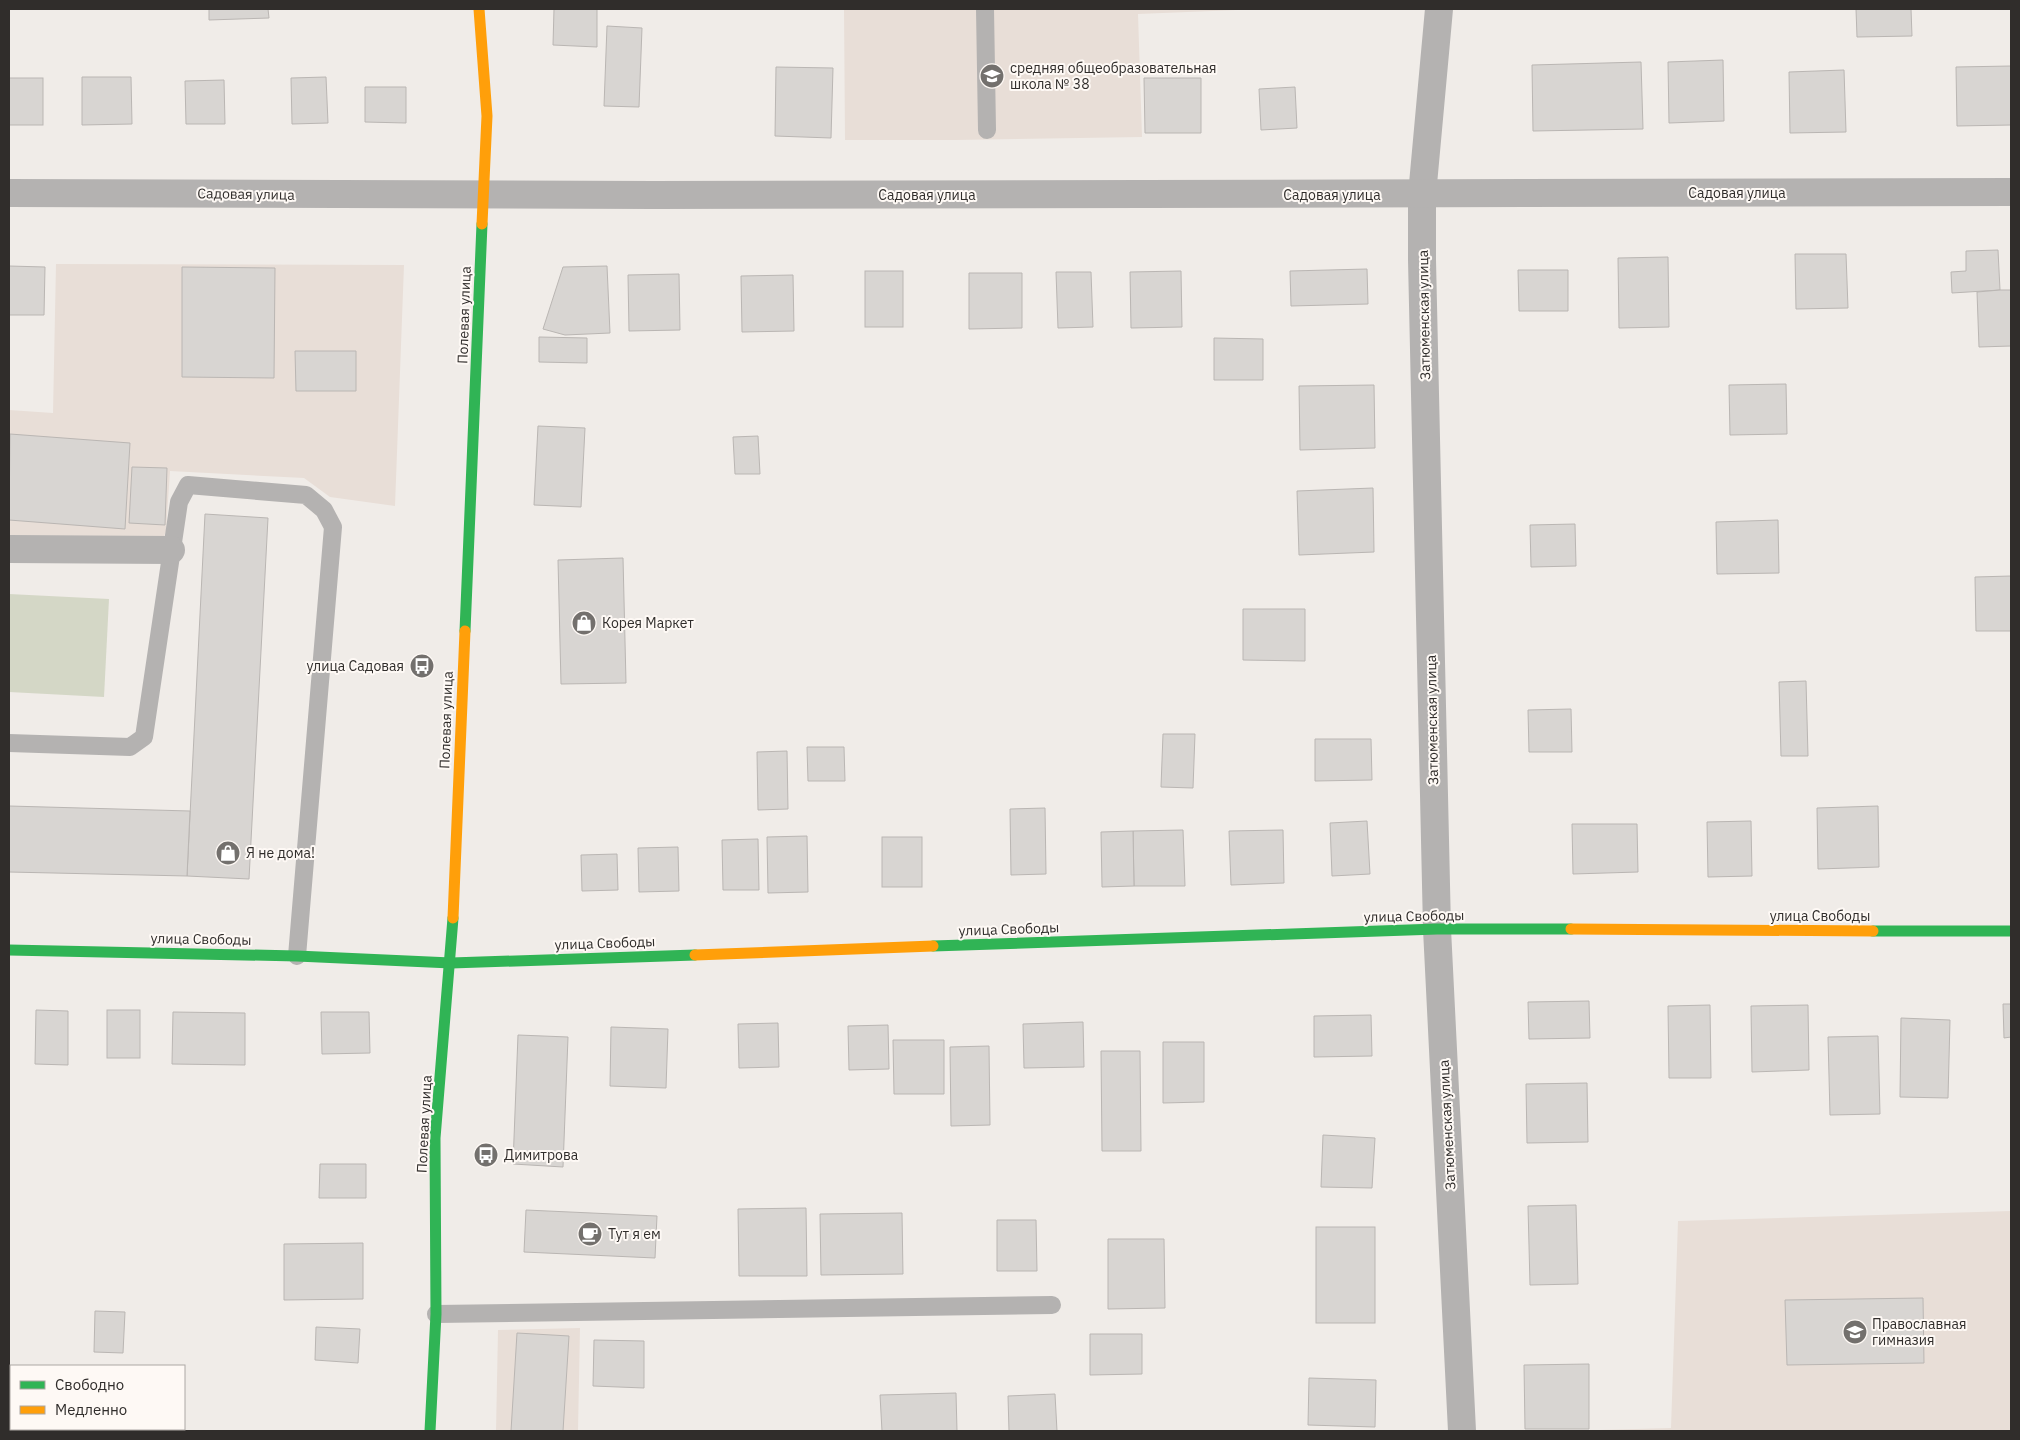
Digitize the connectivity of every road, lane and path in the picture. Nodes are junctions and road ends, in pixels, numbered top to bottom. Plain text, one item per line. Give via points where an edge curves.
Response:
1 (479, 9) edge
2 (985, 9) edge
3 (1439, 9) edge
4 (987, 130) dead end
5 (2011, 192) edge
6 (9, 193) edge
7 (1422, 195) junction
8 (484, 196) junction
9 (9, 549) edge
10 (171, 550) junction
11 (9, 743) edge
12 (1437, 929) junction
13 (2011, 932) edge
14 (9, 950) edge
15 (297, 956) junction
16 (451, 963) junction
17 (1052, 1305) dead end
18 (436, 1314) junction
19 (430, 1431) edge
20 (1462, 1431) edge

1 - 8 street, Полевая улица via 487,116
2 - 4 lane
3 - 7 street, Затюменская улица
5 - 7 street, Садовая улица
6 - 8 street, Садовая улица
7 - 8 street, Садовая улица
7 - 12 street, Затюменская улица
8 - 16 street, Полевая улица
9 - 10 street
10 - 11 lane via 144,737 130,747
10 - 15 lane via 179,502 188,485 306,495 324,510 333,527
12 - 13 street, улица Свободы
12 - 16 street, улица Свободы
12 - 20 street, Затюменская улица
14 - 15 street, улица Свободы
15 - 16 street, улица Свободы
16 - 18 street, Полевая улица via 436,1138
17 - 18 lane
18 - 19 street, Полевая улица

